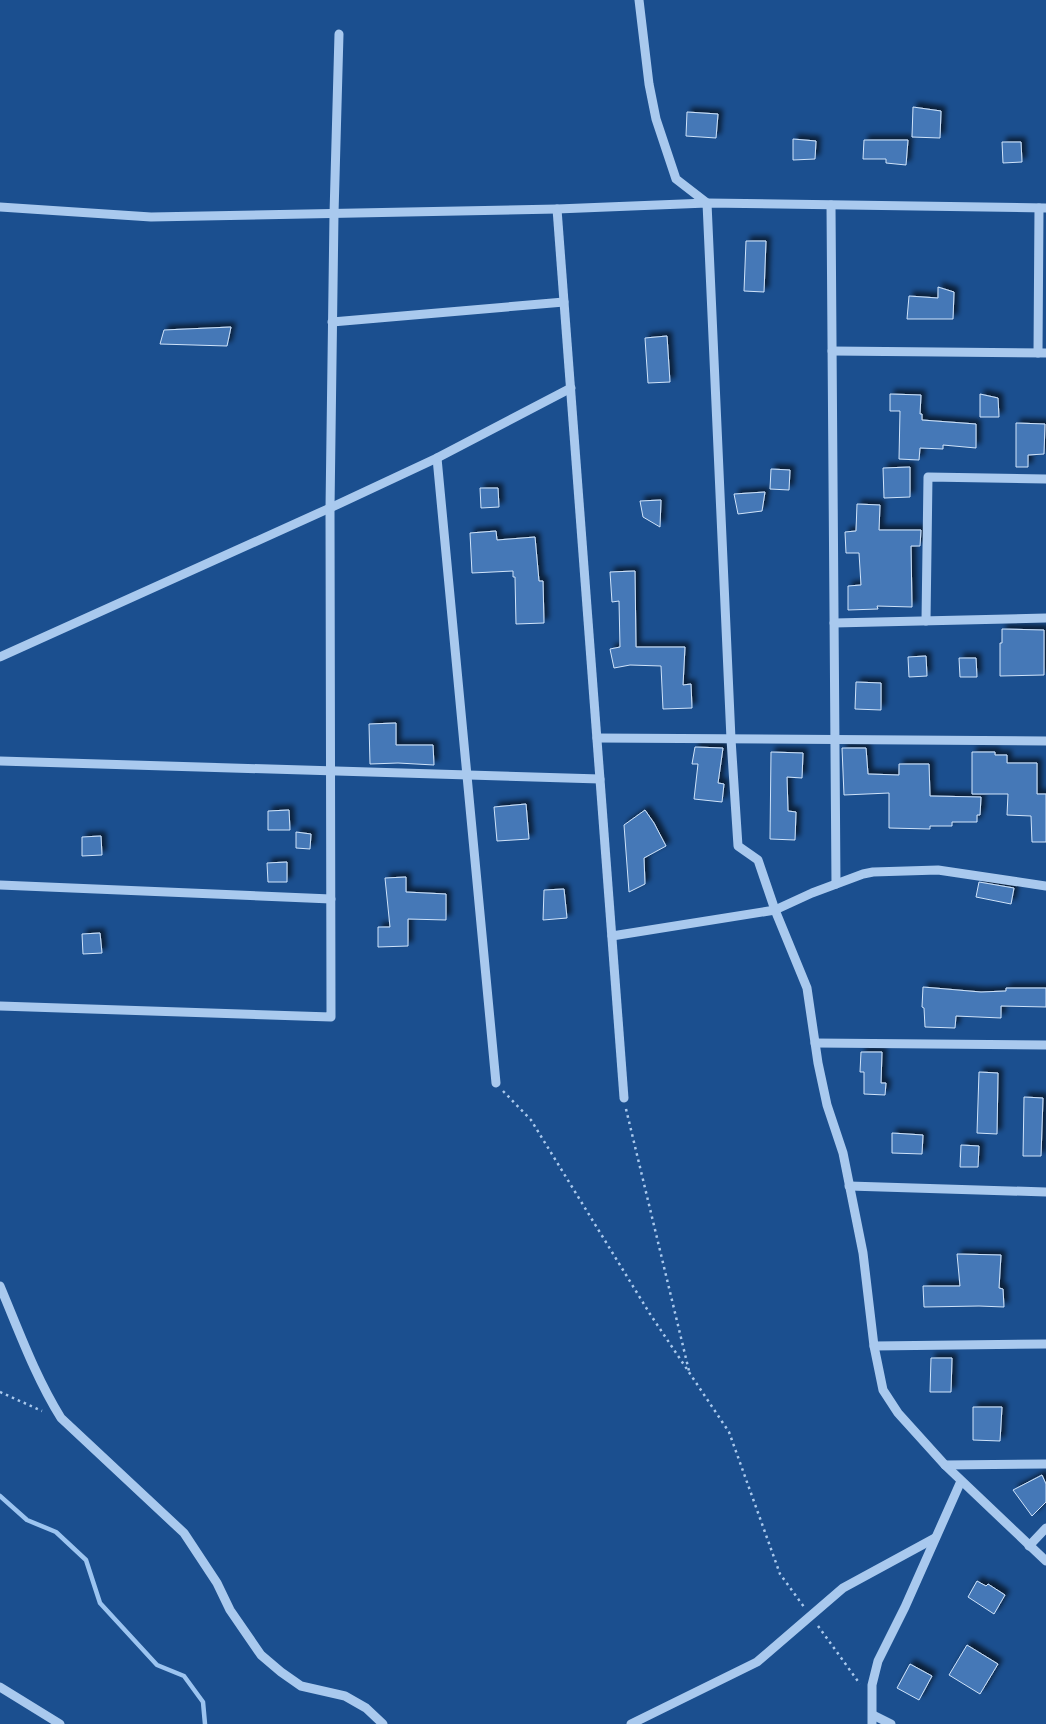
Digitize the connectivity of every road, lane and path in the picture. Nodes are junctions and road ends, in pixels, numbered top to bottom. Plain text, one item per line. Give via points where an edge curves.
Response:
1 (639, 0) edge
2 (340, 34) dead end
3 (707, 203) junction
4 (831, 205) junction
5 (0, 207) edge
6 (1042, 208) edge
7 (557, 209) junction
8 (334, 214) junction
9 (564, 302) junction
10 (332, 322) junction
11 (832, 351) junction
12 (1042, 353) edge
13 (570, 388) junction
14 (437, 458) junction
15 (1046, 479) edge
16 (330, 508) junction
17 (1046, 618) edge
18 (926, 621) junction
19 (834, 623) junction
20 (0, 657) edge
21 (597, 738) junction
22 (731, 739) junction
23 (834, 740) junction
24 (1046, 741) edge
25 (0, 761) edge
26 (331, 770) junction
27 (467, 774) junction
28 (600, 779) junction
29 (836, 884) junction
30 (0, 885) edge
31 (1046, 886) edge
32 (331, 899) junction
33 (775, 910) junction
34 (612, 936) junction
35 (0, 1006) edge
36 (815, 1043) junction
37 (1046, 1045) edge
38 (496, 1083) joint
39 (624, 1098) joint
40 (849, 1186) junction
41 (1046, 1192) edge
42 (0, 1286) edge
43 (1046, 1344) edge
44 (874, 1346) junction
45 (690, 1374) junction
46 (0, 1392) edge
47 (61, 1418) junction
48 (1046, 1464) edge
49 (945, 1465) junction
50 (961, 1482) junction
51 (1046, 1528) edge
52 (935, 1538) junction
53 (1029, 1546) junction
54 (1046, 1562) edge
55 (811, 1616) junction
56 (0, 1687) edge
57 (872, 1699) junction
58 (872, 1720) edge
59 (60, 1724) edge
60 (383, 1724) edge
61 (631, 1724) edge
62 (891, 1724) edge

1 - 3 street via 656,119 676,179
2 - 8 street
3 - 4 street
3 - 7 street
3 - 22 street
4 - 6 street
4 - 11 street
5 - 8 street via 151,217
6 - 12 street
7 - 8 street
7 - 9 street
8 - 10 street
9 - 10 street
9 - 13 street
10 - 16 street
11 - 12 street
11 - 19 street
13 - 14 street
13 - 21 street
14 - 16 street
14 - 27 street
15 - 18 street via 928,478
16 - 20 street
16 - 26 street
17 - 18 street
18 - 19 street
19 - 23 street
21 - 22 street
21 - 28 street
22 - 23 street
22 - 33 street via 738,846 758,860
23 - 24 street
23 - 29 street
25 - 26 street
26 - 27 street
26 - 32 street
27 - 28 street
27 - 38 street
28 - 34 street
29 - 31 street via 873,872 938,870
29 - 33 street
30 - 32 street
32 - 35 street via 331,1017
33 - 34 street
33 - 36 street via 808,988
34 - 39 street
36 - 37 street
36 - 40 street via 827,1106 843,1153
38 - 45 path via 531,1120
39 - 45 path
40 - 41 street
40 - 44 street via 863,1253
42 - 47 street via 30,1361
43 - 44 street
44 - 49 street via 880,1381 887,1398
45 - 55 path via 729,1432 780,1574
46 - 47 path
47 - 60 street via 184,1533 217,1583 230,1610 262,1655 301,1686 345,1696 366,1708
48 - 49 street
49 - 50 street
50 - 52 street
50 - 53 street
51 - 53 street
52 - 55 street via 844,1588
52 - 57 street via 878,1661
53 - 54 street
55 - 57 path
55 - 61 street via 757,1662
56 - 59 street
57 - 58 street
58 - 62 street

